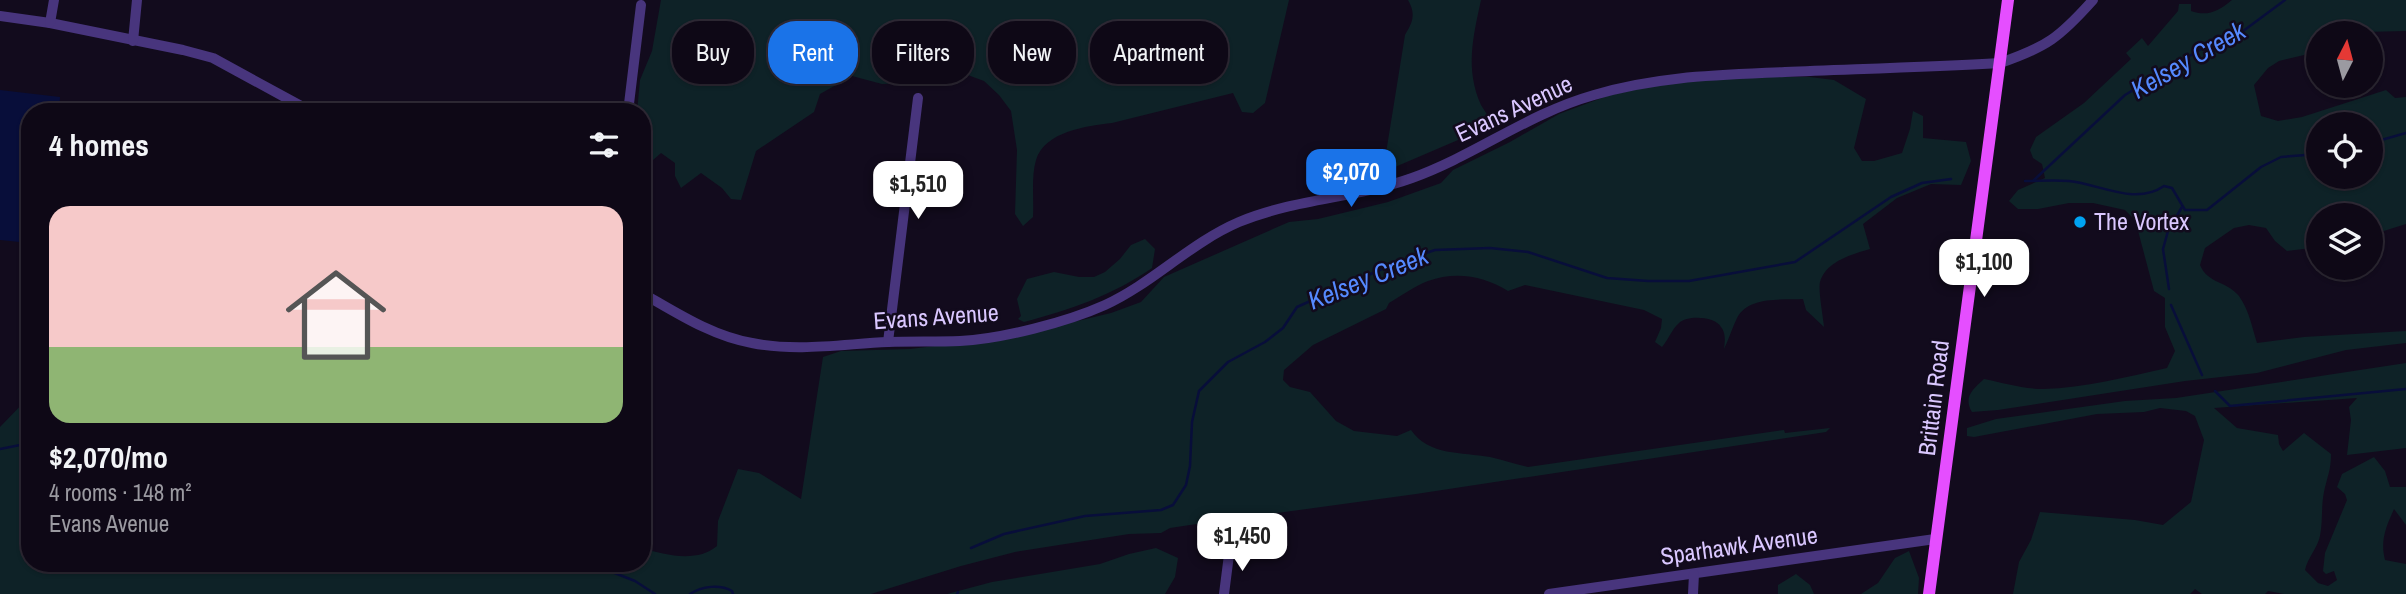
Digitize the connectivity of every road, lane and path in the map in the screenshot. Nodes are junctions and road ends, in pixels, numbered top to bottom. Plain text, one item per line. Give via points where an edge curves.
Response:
1 (54, 0) edge
2 (137, 0) edge
3 (2008, 0) edge
4 (2093, 0) edge
5 (641, 5) dead end
6 (0, 16) edge
7 (50, 23) junction
8 (133, 41) junction
9 (2000, 63) junction
10 (918, 98) dead end
11 (296, 103) edge
12 (629, 103) edge
13 (651, 298) edge
14 (888, 342) junction
15 (1935, 540) junction
16 (1230, 547) dead end
17 (1694, 574) junction
18 (1224, 594) edge
19 (1549, 594) edge
20 (1693, 594) edge
21 (1929, 594) edge

1 - 7 street
2 - 8 street
3 - 9 main road, Brittain Road
4 - 9 street, Evans Avenue via 2050,42
5 - 12 street
6 - 7 street
7 - 8 street
8 - 11 street via 213,58
9 - 14 street, Evans Avenue via 1700,76 1618,88 1545,113 1408,179 1241,221 1090,311 981,339
9 - 15 main road, Brittain Road
10 - 14 street
13 - 14 street, Evans Avenue via 701,326 751,343
15 - 17 street, Sparhawk Avenue
15 - 21 main road, Brittain Road
16 - 18 street
17 - 19 street, Sparhawk Avenue
17 - 20 street

